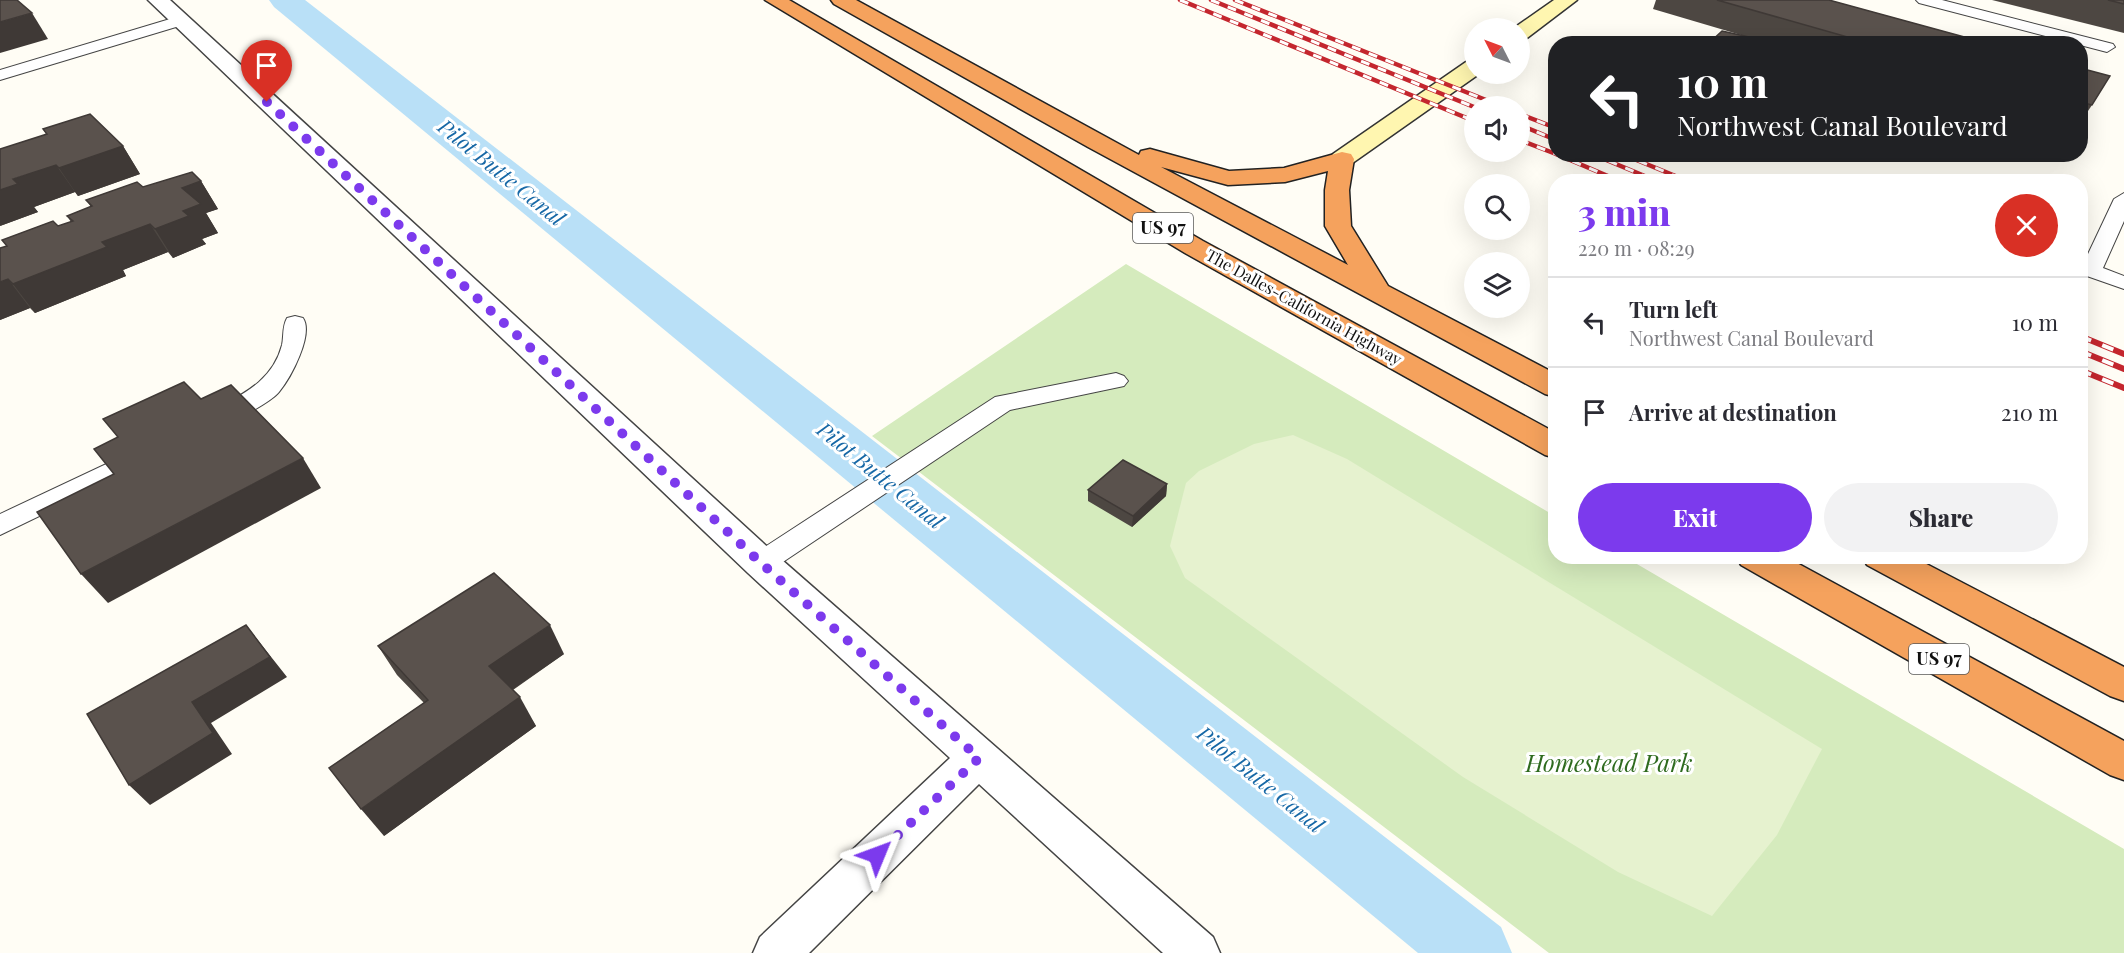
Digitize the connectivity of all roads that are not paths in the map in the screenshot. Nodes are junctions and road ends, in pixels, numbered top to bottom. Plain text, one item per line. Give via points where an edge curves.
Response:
1 (775, 0) edge
2 (841, 0) edge
3 (1567, 0) edge
4 (1924, 0) edge
5 (169, 10) edge
6 (1530, 27) edge
7 (2064, 36) edge
8 (2088, 42) edge
9 (2107, 47) dead end
10 (1464, 73) edge
11 (0, 75) edge
12 (1096, 142) junction
13 (1342, 159) junction
14 (2124, 199) edge
15 (2124, 283) edge
16 (1378, 293) junction
17 (295, 323) dead end
18 (1116, 381) dead end
19 (1548, 383) edge
20 (214, 422) edge
21 (1548, 443) edge
22 (134, 460) edge
23 (0, 525) edge
24 (761, 563) junction
25 (1767, 564) edge
26 (1894, 564) edge
27 (2124, 685) edge
28 (979, 758) junction
29 (2124, 762) edge
30 (776, 953) edge
31 (1197, 953) edge

1 - 21 highway, The Dalles-California Highway / US 97 via 1194,247
2 - 12 highway, US 97
3 - 6 street
4 - 7 lane
5 - 11 lane
5 - 24 street
8 - 9 lane
10 - 13 street
12 - 13 highway via 1228,177 1285,175
12 - 16 highway, US 97
13 - 16 highway via 1337,190 1338,226
14 - 15 lane via 2091,272
16 - 19 highway, US 97
17 - 20 lane via 293,346 270,388
18 - 24 lane via 1003,403
22 - 23 lane
24 - 28 street
25 - 29 highway, US 97
26 - 27 highway
28 - 30 street
28 - 31 street

